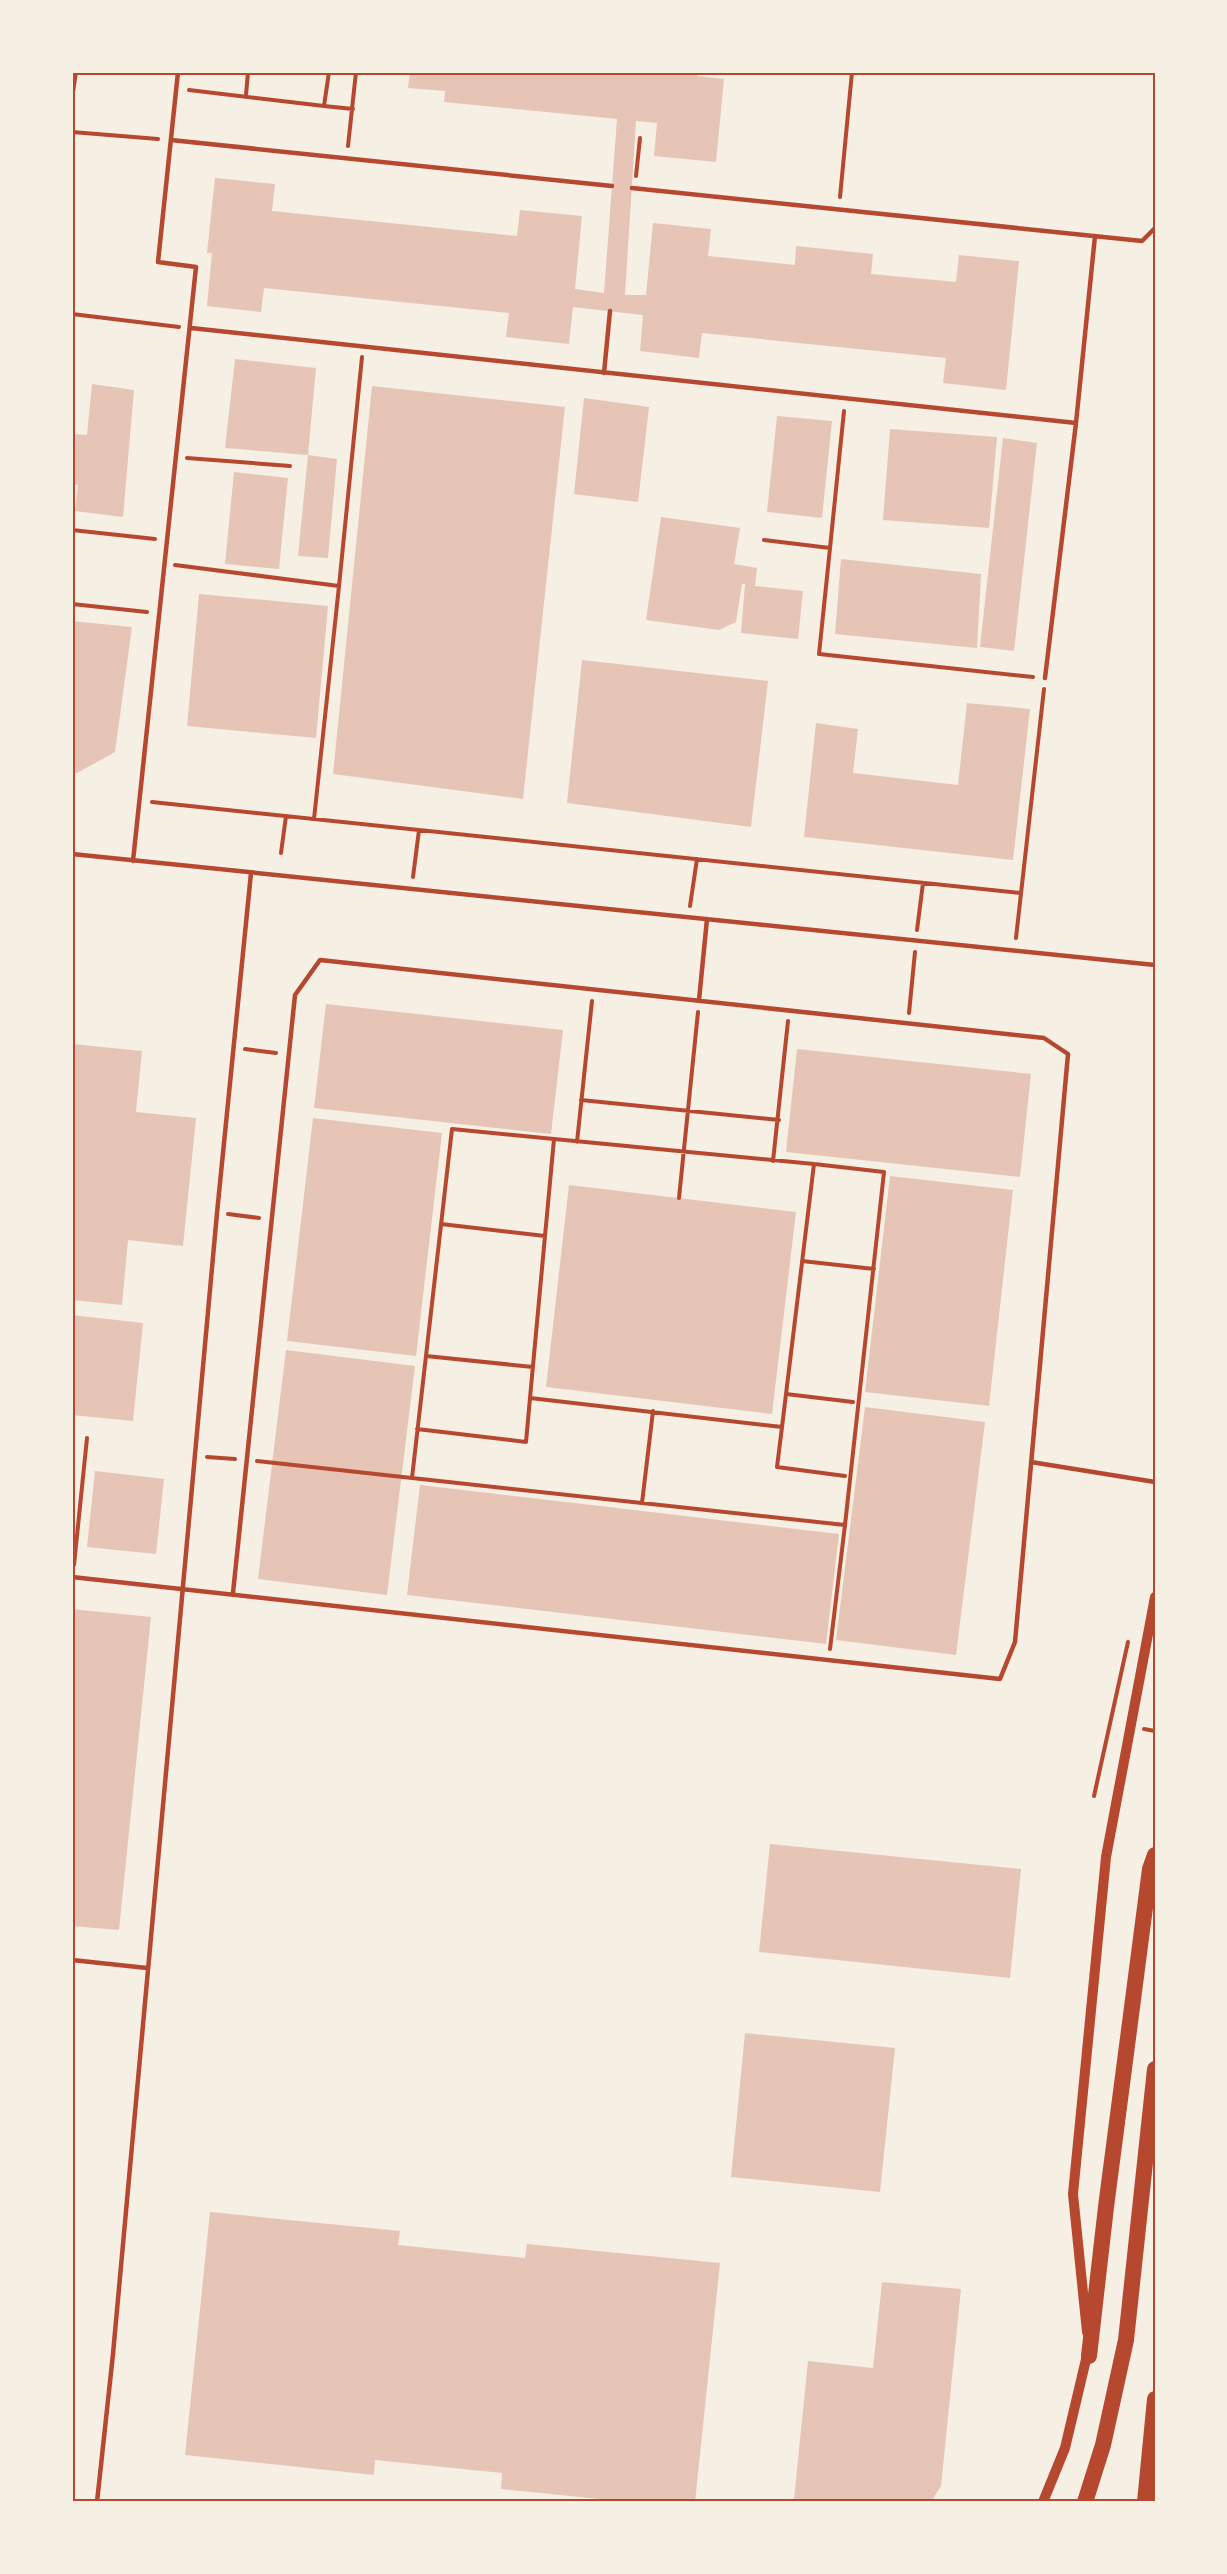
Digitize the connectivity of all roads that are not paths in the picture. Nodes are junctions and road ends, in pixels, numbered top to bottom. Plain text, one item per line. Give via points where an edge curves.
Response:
1 (178, 72) edge
2 (171, 140) junction
3 (612, 186) dead end
4 (633, 189) road end
5 (1155, 228) edge
6 (1095, 236) junction
7 (610, 311) dead end
8 (191, 328) junction
9 (604, 373) junction
10 (1076, 423) junction
11 (1045, 678) road end
12 (72, 854) edge
13 (133, 861) junction
14 (251, 873) junction
15 (707, 919) junction
16 (1155, 965) edge
17 (699, 1000) junction
18 (1031, 1462) junction
19 (1155, 1482) edge
20 (73, 1577) edge
21 (182, 1589) junction
22 (233, 1593) junction
23 (1155, 1597) edge
24 (1155, 1855) edge
25 (72, 1960) edge
26 (147, 1968) junction
27 (1155, 2069) edge
28 (1089, 2356) junction
29 (1155, 2399) edge
30 (97, 2502) edge
31 (1043, 2502) edge
32 (1084, 2502) edge
33 (1145, 2502) edge

1 - 2 lane
2 - 3 lane
2 - 8 lane via 158,262 196,267
4 - 6 lane
5 - 6 lane via 1142,241
6 - 10 lane
7 - 9 lane
8 - 9 lane
8 - 13 lane
9 - 10 lane
10 - 11 lane
12 - 13 lane
13 - 14 lane
14 - 15 lane
14 - 21 lane
15 - 16 lane
15 - 17 lane
17 - 18 lane via 1044,1038 1068,1054
17 - 22 lane via 320,960 295,995
18 - 19 lane
18 - 22 lane via 1015,1642 1000,1679
20 - 21 lane
21 - 22 lane
21 - 26 lane
23 - 28 street via 1106,1857 1073,2194
24 - 28 highway via 1113,2149
25 - 26 lane
26 - 30 lane
27 - 32 highway via 1126,2340 1103,2445
28 - 31 street via 1065,2448
29 - 33 highway

